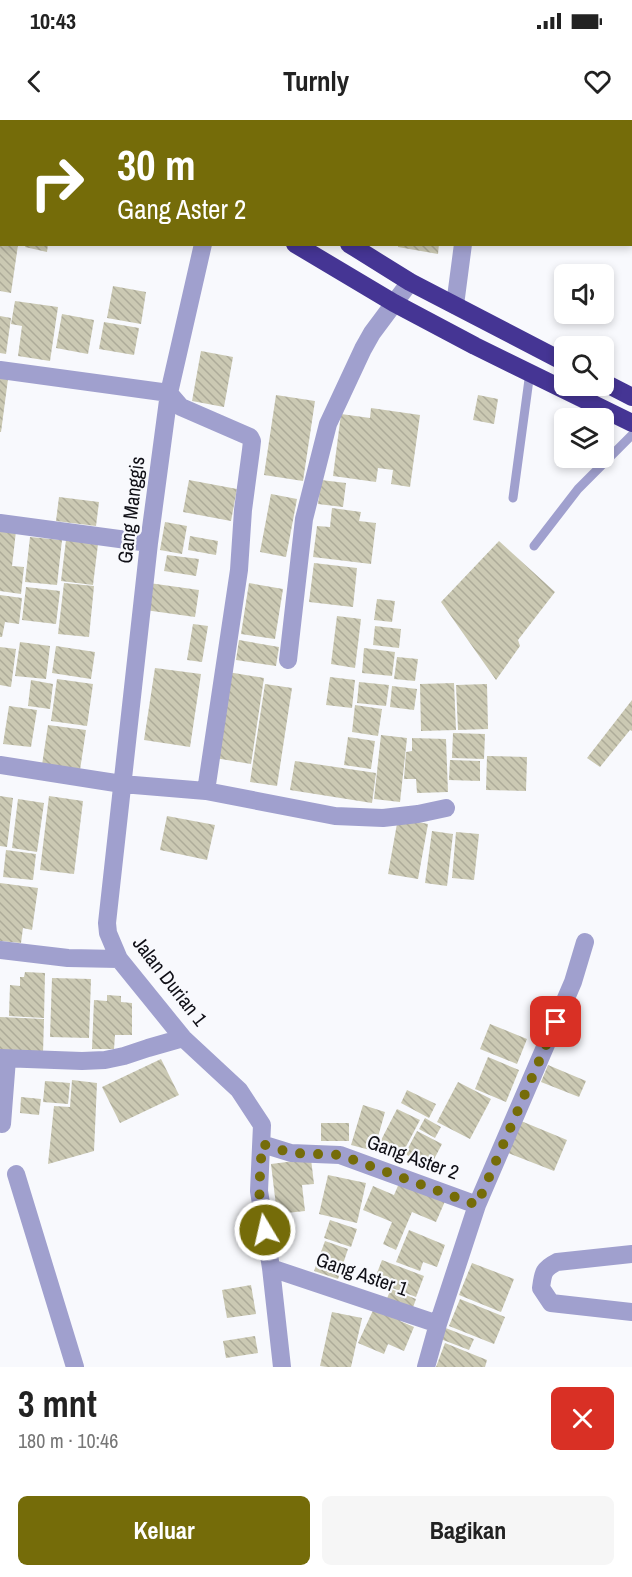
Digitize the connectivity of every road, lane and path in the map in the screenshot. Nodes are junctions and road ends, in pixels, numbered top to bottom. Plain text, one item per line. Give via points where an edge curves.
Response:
1 (203, 246) edge
2 (298, 246) edge
3 (352, 246) edge
4 (463, 246) edge
5 (366, 254) junction
6 (353, 279) junction
7 (410, 282) junction
8 (394, 303) junction
9 (455, 305) junction
10 (554, 357) edge
11 (0, 370) edge
12 (530, 372) junction
13 (614, 388) edge
14 (170, 393) junction
15 (632, 397) edge
16 (632, 423) edge
17 (632, 435) edge
18 (513, 498) dead end
19 (0, 522) edge
20 (149, 543) junction
21 (534, 546) dead end
22 (288, 660) dead end
23 (0, 765) edge
24 (122, 784) junction
25 (206, 791) junction
26 (446, 808) dead end
27 (585, 942) dead end
28 (0, 950) edge
29 (119, 959) junction
30 (183, 1038) junction
31 (3, 1058) edge
32 (2, 1124) dead end
33 (262, 1144) junction
34 (16, 1174) dead end
35 (477, 1205) junction
36 (632, 1254) edge
37 (271, 1268) junction
38 (632, 1312) edge
39 (438, 1324) junction
40 (75, 1367) edge
41 (282, 1367) edge
42 (426, 1367) edge

1 - 14 street, Gang Manggis
2 - 6 highway
3 - 5 highway
4 - 9 street
5 - 6 highway
5 - 7 highway
6 - 8 highway
7 - 8 street
7 - 9 highway
8 - 12 highway
8 - 22 street via 363,349 328,424 304,519
9 - 10 highway
11 - 14 street
12 - 16 highway
12 - 18 lane
13 - 15 highway
14 - 20 street, Gang Manggis
14 - 25 street via 181,407 246,434 252,441 239,570
17 - 21 lane via 578,489
19 - 20 street
20 - 24 street, Gang Manggis
23 - 24 street
24 - 25 street
24 - 29 street, Jalan Durian 1 via 107,923
25 - 26 street via 359,818
27 - 35 street via 573,982
28 - 29 street
29 - 30 street, Jalan Durian 1
30 - 31 street via 105,1060
30 - 33 street, Jalan Durian 1 via 239,1090 262,1125
31 - 32 street
33 - 35 street, Gang Aster 2 via 291,1153 340,1155
33 - 37 street, Jalan Durian 1 via 259,1191
34 - 40 street
35 - 39 street
36 - 38 street via 557,1262 543,1272 541,1288 551,1303
37 - 39 street, Gang Aster 1
37 - 41 street, Jalan Durian 1
39 - 42 street

